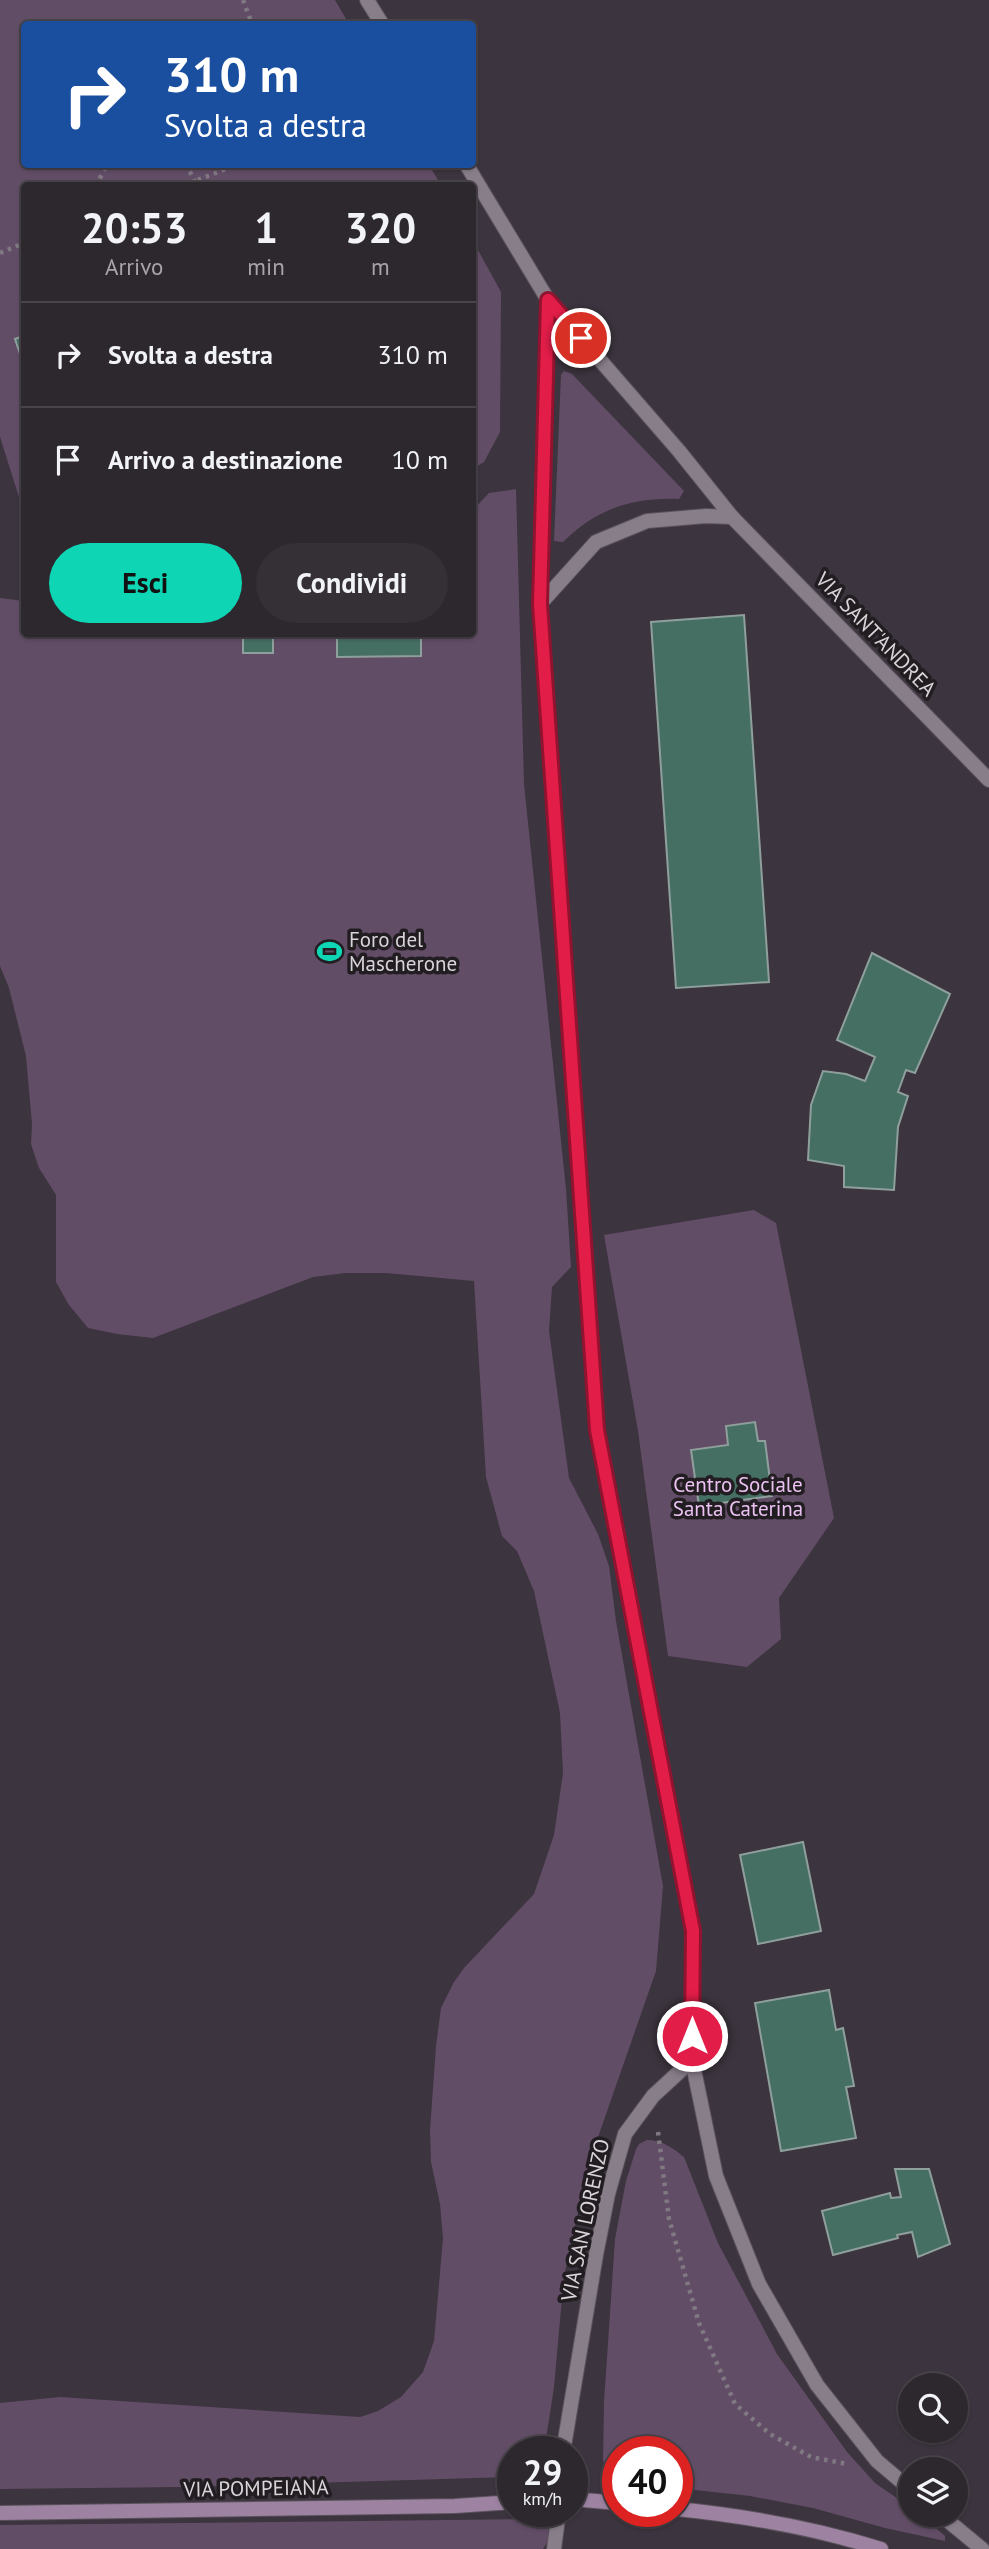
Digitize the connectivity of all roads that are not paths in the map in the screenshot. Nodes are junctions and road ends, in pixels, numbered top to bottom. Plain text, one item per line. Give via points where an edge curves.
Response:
1 (367, 0) edge
2 (380, 21) edge
3 (468, 168) edge
4 (548, 300) junction
5 (732, 517) junction
6 (540, 604) junction
7 (989, 780) edge
8 (692, 2060) junction
9 (567, 2436) edge
10 (898, 2478) edge
11 (497, 2503) edge
12 (693, 2511) edge
13 (0, 2513) edge
14 (558, 2527) edge
15 (955, 2527) edge
16 (554, 2549) edge
17 (881, 2549) edge
18 (982, 2549) edge

1 - 2 street
3 - 4 street, VIA SANT'ANDREA
4 - 5 street, VIA SANT'ANDREA
4 - 6 street
5 - 6 street via 647,521 596,542
5 - 7 street, VIA SANT'ANDREA
6 - 8 street via 597,1430 693,1931
8 - 9 street, VIA SAN LORENZO via 653,2096 625,2134 608,2194
8 - 10 street via 716,2176 759,2284 817,2385 877,2461
11 - 13 main road, VIA POMPEIANA
12 - 17 main road via 839,2536
14 - 16 street
15 - 18 street

